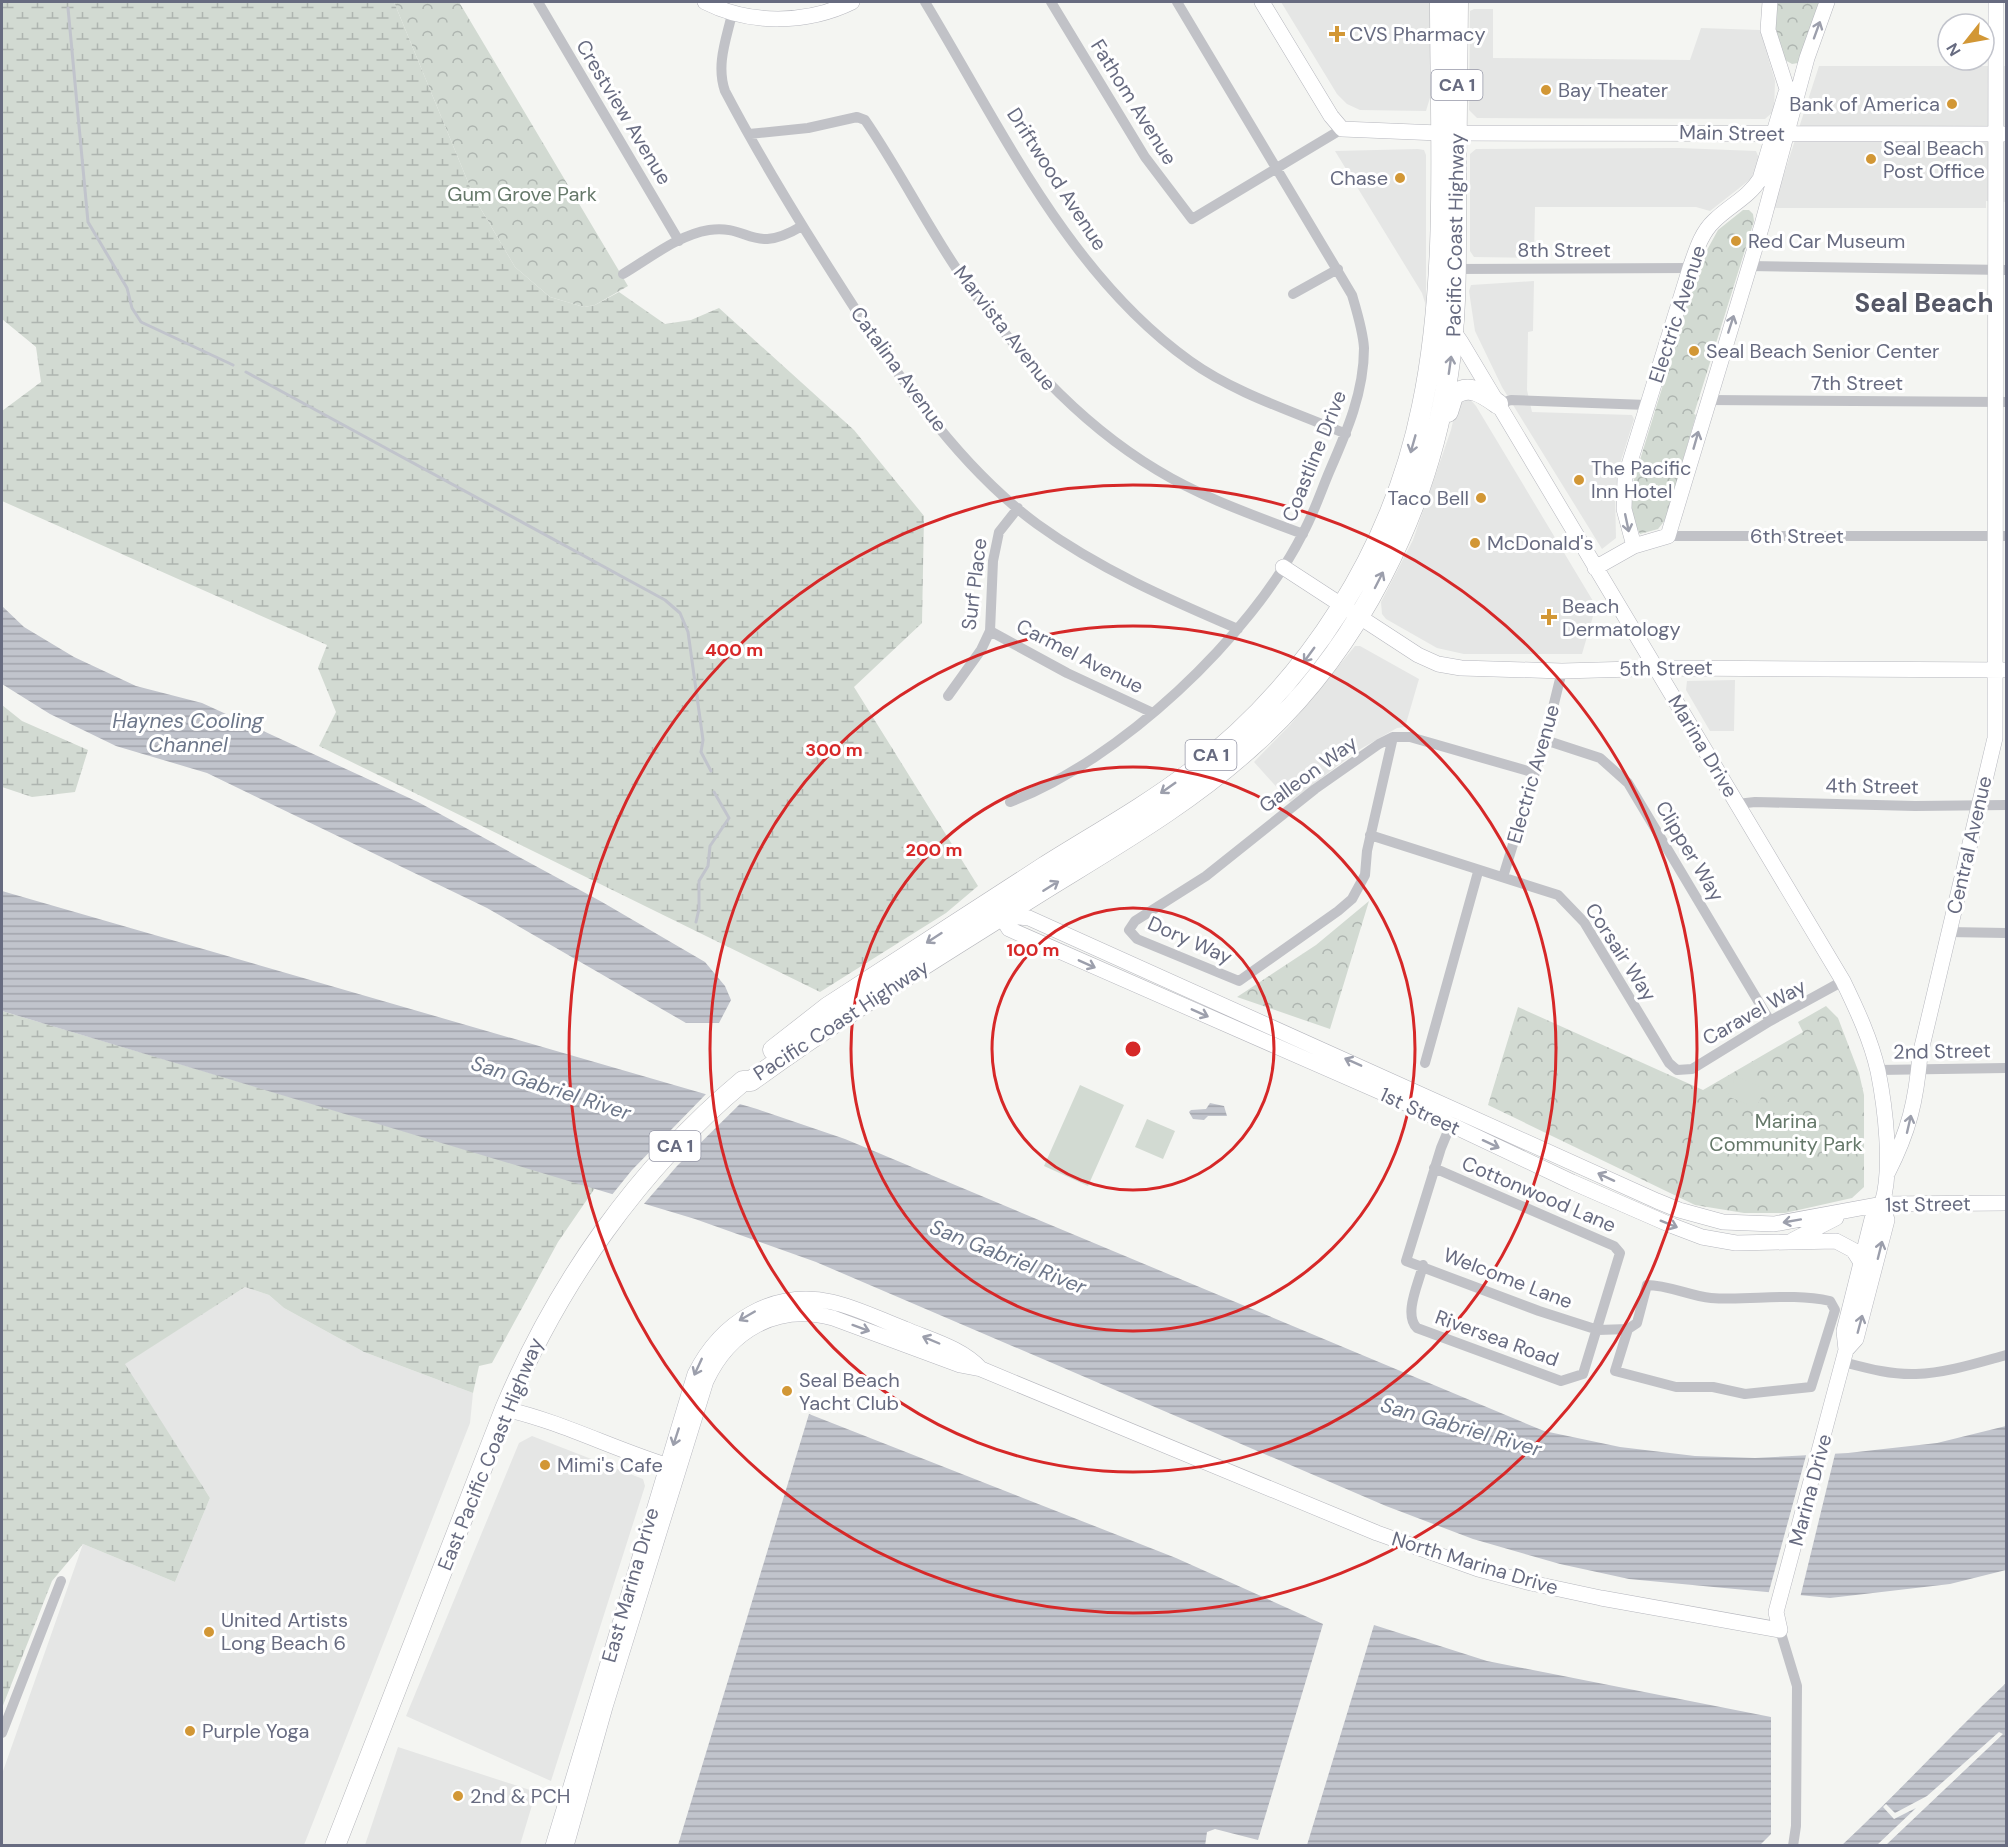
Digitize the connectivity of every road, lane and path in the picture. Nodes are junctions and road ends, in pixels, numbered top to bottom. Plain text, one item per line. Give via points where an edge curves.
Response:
1 (538, 2) edge
2 (705, 2) edge
3 (852, 2) edge
4 (925, 2) edge
5 (1051, 2) edge
6 (1177, 2) edge
7 (1262, 2) edge
8 (1440, 2) edge
9 (1458, 2) edge
10 (1770, 2) edge
11 (1827, 2) edge
12 (1996, 2) edge
13 (732, 14) junction
14 (1779, 60) junction
15 (1805, 66) junction
16 (1342, 129) junction
17 (1448, 133) junction
18 (749, 134) junction
19 (1780, 134) junction
20 (2002, 134) edge
21 (1277, 168) junction
22 (1736, 204) junction
23 (1761, 225) junction
24 (802, 226) junction
25 (679, 241) junction
26 (1749, 266) junction
27 (1690, 268) junction
28 (1338, 269) junction
29 (1448, 269) junction
30 (2001, 270) edge
31 (623, 274) dead end
32 (1293, 294) dead end
33 (1435, 324) junction
34 (1454, 332) junction
35 (1707, 400) junction
36 (2001, 402) edge
37 (1498, 404) junction
38 (1647, 405) junction
39 (1346, 434) junction
40 (1423, 475) junction
41 (1018, 508) junction
42 (1303, 534) junction
43 (2001, 535) edge
44 (1668, 536) junction
45 (1389, 537) junction
46 (1634, 546) junction
47 (1283, 567) junction
48 (1595, 568) junction
49 (1350, 612) junction
50 (1238, 629) junction
51 (990, 631) junction
52 (1656, 668) junction
53 (1562, 670) junction
54 (2001, 670) edge
55 (948, 696) dead end
56 (1153, 713) junction
57 (1393, 737) junction
58 (1545, 740) junction
59 (1535, 773) junction
60 (1010, 801) dead end
61 (1737, 804) junction
62 (1978, 804) junction
63 (2007, 805) edge
64 (1370, 836) junction
65 (1478, 872) junction
66 (1503, 877) junction
67 (992, 912) junction
68 (1129, 930) joint
69 (1948, 932) junction
70 (2007, 933) edge
71 (1843, 981) junction
72 (1770, 1021) junction
73 (1425, 1063) dead end
74 (2007, 1068) edge
75 (1878, 1070) junction
76 (1919, 1070) junction
77 (1682, 1071) joint
78 (741, 1083) joint
79 (1457, 1110) junction
80 (1450, 1125) junction
81 (1434, 1168) junction
82 (1886, 1175) junction
83 (2007, 1203) edge
84 (1882, 1204) junction
85 (1850, 1211) junction
86 (1785, 1244) junction
87 (1862, 1264) junction
88 (1423, 1265) junction
89 (1628, 1329) junction
90 (1598, 1330) junction
91 (728, 1337) joint
92 (1826, 1345) junction
93 (2007, 1355) edge
94 (1844, 1356) junction
95 (505, 1408) junction
96 (673, 1467) junction
97 (61, 1581) dead end
98 (1780, 1630) junction
99 (2, 1733) edge
100 (336, 1845) edge
101 (553, 1845) edge
102 (566, 1845) edge
103 (1793, 1845) edge

1 - 25 street, Crestview Avenue
2 - 13 main road
3 - 13 main road via 796,18
4 - 39 street, Driftwood Avenue via 1062,228 1150,330 1191,362 1236,386
5 - 21 street, Fathom Avenue via 1145,157 1192,219
6 - 21 street, Coastline Drive
7 - 16 main road
8 - 17 highway, Pacific Coast Highway / CA 1
9 - 17 highway, Pacific Coast Highway / CA 1
10 - 14 main road, Electric Avenue via 1768,30
15 -> 11 main road, Electric Avenue
12 - 20 main road, Central Avenue
13 - 18 street, Catalina Avenue via 720,77
14 - 15 main road via 1793,70
14 - 19 main road, Electric Avenue via 1787,89
15 - 19 main road, Electric Avenue
16 - 17 main road, Main Street
16 - 21 street
17 - 19 main road, Main Street
17 - 29 highway, Pacific Coast Highway / CA 1
18 - 24 street, Catalina Avenue
18 - 42 street, Marvista Avenue via 808,128 857,117 865,120 956,268 1050,388 1097,429 1157,470 1216,501
19 - 20 main road, Main Street
19 - 22 main road, Electric Avenue via 1760,179
19 - 23 main road, Electric Avenue
20 - 30 main road, Central Avenue
21 - 28 street, Coastline Drive
22 - 23 main road via 1747,200 1757,204
22 - 27 main road, Electric Avenue via 1712,222
23 - 26 main road, Electric Avenue
24 - 25 street via 771,240 713,230
24 - 41 street, Catalina Avenue via 907,385 959,450
25 - 31 street
26 - 30 street
35 -> 26 main road, Electric Avenue
27 - 29 street, 8th Street
27 - 38 main road, Electric Avenue
28 - 32 street
28 - 39 street, Coastline Drive via 1352,295 1364,347 1361,388
29 - 33 highway, Pacific Coast Highway / CA 1
29 - 34 highway, Pacific Coast Highway / CA 1
30 - 36 main road, Central Avenue
33 - 34 main road
33 -> 45 highway, Pacific Coast Highway / CA 1 via 1422,406
34 - 37 main road, Marina Drive
40 -> 34 highway, Pacific Coast Highway / CA 1 via 1440,418
35 - 36 street, 7th Street
44 -> 35 main road, Electric Avenue
36 - 43 main road, Central Avenue
37 - 38 street via 1511,400
37 - 40 highway via 1472,390 1456,394 1434,463
37 - 48 main road, Marina Drive
38 -> 46 main road, Electric Avenue via 1624,492 1624,509
39 - 42 street, Coastline Drive
40 - 45 highway, Pacific Coast Highway / CA 1
41 - 50 street, Catalina Avenue via 1077,551 1126,579
41 - 51 street, Surf Place via 999,532 993,561
42 - 47 street, Coastline Drive
43 - 44 street, 6th Street
43 - 54 main road, Central Avenue
44 - 46 main road, 6th Street
45 - 49 highway, Pacific Coast Highway / CA 1
46 - 48 main road, 6th Street
47 - 49 main road
47 - 50 street, Coastline Drive
48 - 52 main road, Marina Drive
49 - 53 main road, 5th Street via 1438,664
49 - 67 highway, Pacific Coast Highway / CA 1 via 1293,704 1214,779 1160,818
50 - 56 street, Coastline Drive via 1200,672
51 - 55 street, Surf Place
51 - 56 street, Carmel Avenue
52 - 53 main road, 5th Street
52 - 54 main road, 5th Street
52 - 61 main road, Marina Drive
53 - 58 street, Electric Avenue
54 - 62 main road, Central Avenue via 1995,738
56 - 60 street, Coastline Drive via 1080,765
57 - 59 street via 1410,737
57 - 64 street
57 - 68 street, Galleon Way via 1315,789 1206,876 1135,921
58 - 59 street, Electric Avenue
58 - 72 street, Clipper Way via 1600,758 1628,783
59 - 66 street, Electric Avenue
61 - 62 street, 4th Street
61 - 71 main road, Marina Drive
62 - 63 street, 4th Street
62 - 69 main road, Central Avenue
64 - 65 street, Corsair Way
64 - 68 street, Dory Way via 1365,875 1352,899 1239,981 1137,939
65 - 66 street, Corsair Way
65 - 73 street
66 - 77 street, Corsair Way via 1558,895 1584,922 1669,1063
67 - 78 highway, Pacific Coast Highway / CA 1 via 751,1081
79 -> 67 main road, 1st Street via 1029,918
67 -> 80 main road, 1st Street via 1009,929
69 - 70 street
69 - 76 main road, Central Avenue
71 - 72 street, Caravel Way
71 - 75 main road, Marina Drive
72 - 77 street, Caravel Way via 1692,1069
74 - 76 street, 2nd Street
75 - 76 street, 2nd Street
75 - 82 main road, Marina Drive
82 -> 76 main road, Central Avenue via 1905,1138
78 - 95 highway, East Pacific Coast Highway / CA 1 via 662,1159 616,1215 558,1300
79 - 80 street
85 -> 79 main road, 1st Street via 1774,1224 1722,1222 1668,1206
80 - 81 street
80 -> 86 main road, 1st Street via 1702,1237 1736,1243
81 - 88 street, Welcome Lane via 1406,1261
81 - 90 street, Cottonwood Lane via 1618,1248 1620,1253
82 - 84 main road, Marina Drive
83 - 84 main road, 1st Street
84 - 85 main road, 1st Street
84 - 87 main road, Marina Drive via 1872,1219
94 -> 84 main road, Marina Drive via 1856,1339 1887,1220
85 - 86 main road, 1st Street
86 - 87 main road via 1836,1241 1853,1250
87 - 94 main road, Marina Drive via 1844,1331
88 - 90 street, Welcome Lane
88 - 90 street, Riversea Road via 1410,1313 1412,1322 1418,1328 1490,1356 1562,1381 1573,1379 1583,1374
89 - 90 street, Welcome Lane
89 - 92 street via 1637,1323 1650,1285 1708,1298 1830,1301 1835,1306
89 - 92 street via 1615,1371 1676,1387 1713,1387 1745,1394 1811,1387
91 - 96 main road, East Marina Drive
91 - 98 main road, North Marina Drive via 773,1319 820,1315 981,1369 1377,1533 1478,1569 1589,1595
92 - 94 street
93 - 94 street via 1914,1375 1877,1371
94 - 98 main road, Marina Drive via 1776,1612
95 - 96 main road
95 - 100 highway, East Pacific Coast Highway / CA 1
96 - 101 main road, East Marina Drive
96 - 102 main road, East Marina Drive
97 - 99 street
98 - 103 street via 1797,1686

